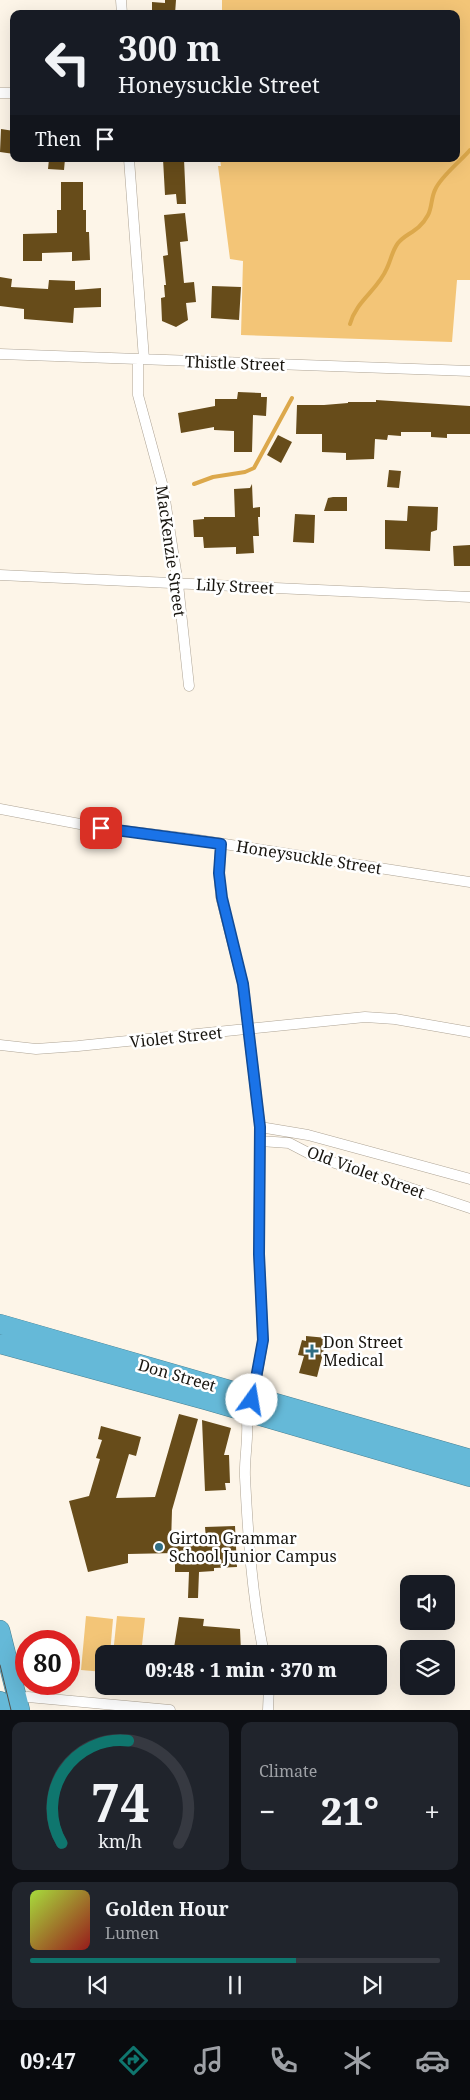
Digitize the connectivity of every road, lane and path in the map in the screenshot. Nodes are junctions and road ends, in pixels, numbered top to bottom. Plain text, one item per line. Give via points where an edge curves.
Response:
1 (129, 162) edge
2 (0, 354) edge
3 (141, 359) junction
4 (470, 372) edge
5 (0, 574) edge
6 (178, 584) junction
7 (470, 597) edge
8 (189, 686) dead end
9 (0, 809) edge
10 (221, 844) junction
11 (470, 882) edge
12 (248, 1030) junction
13 (470, 1032) edge
14 (0, 1045) edge
15 (260, 1127) junction
16 (260, 1141) junction
17 (470, 1179) edge
18 (470, 1208) edge
19 (0, 1324) edge
20 (0, 1344) edge
21 (208, 1392) junction
22 (251, 1408) junction
23 (470, 1459) edge
24 (470, 1476) edge
25 (0, 1630) edge
26 (262, 1645) edge
27 (269, 1695) edge
28 (9, 1702) edge
29 (2, 1710) edge
30 (170, 1710) edge
31 (268, 1710) edge

1 - 3 street, MacKenzie Street
2 - 3 street, Thistle Street
3 - 4 street, Thistle Street
3 - 6 street, MacKenzie Street via 137,380 139,401 159,469
5 - 6 street, Lily Street
6 - 7 street, Lily Street
6 - 8 street, MacKenzie Street
9 - 10 street, Honeysuckle Street via 101,828
10 - 11 street, Honeysuckle Street
10 - 12 street via 219,873 222,898 240,969
12 - 13 street, Violet Street via 365,1017
12 - 14 street, Violet Street via 36,1049
12 - 15 street
15 - 16 street
15 - 17 street, Old Violet Street via 308,1136
16 - 18 street, Old Violet Street via 289,1143 314,1156
16 - 22 street via 259,1254 263,1340
19 - 21 highway, Don Street
20 - 21 highway, Don Street
21 - 22 highway, Don Street
22 - 23 highway, Don Street
22 - 24 highway, Don Street
22 - 26 street via 245,1471 246,1502
25 - 28 highway
27 - 31 street
28 - 29 highway
28 - 30 street via 28,1697

